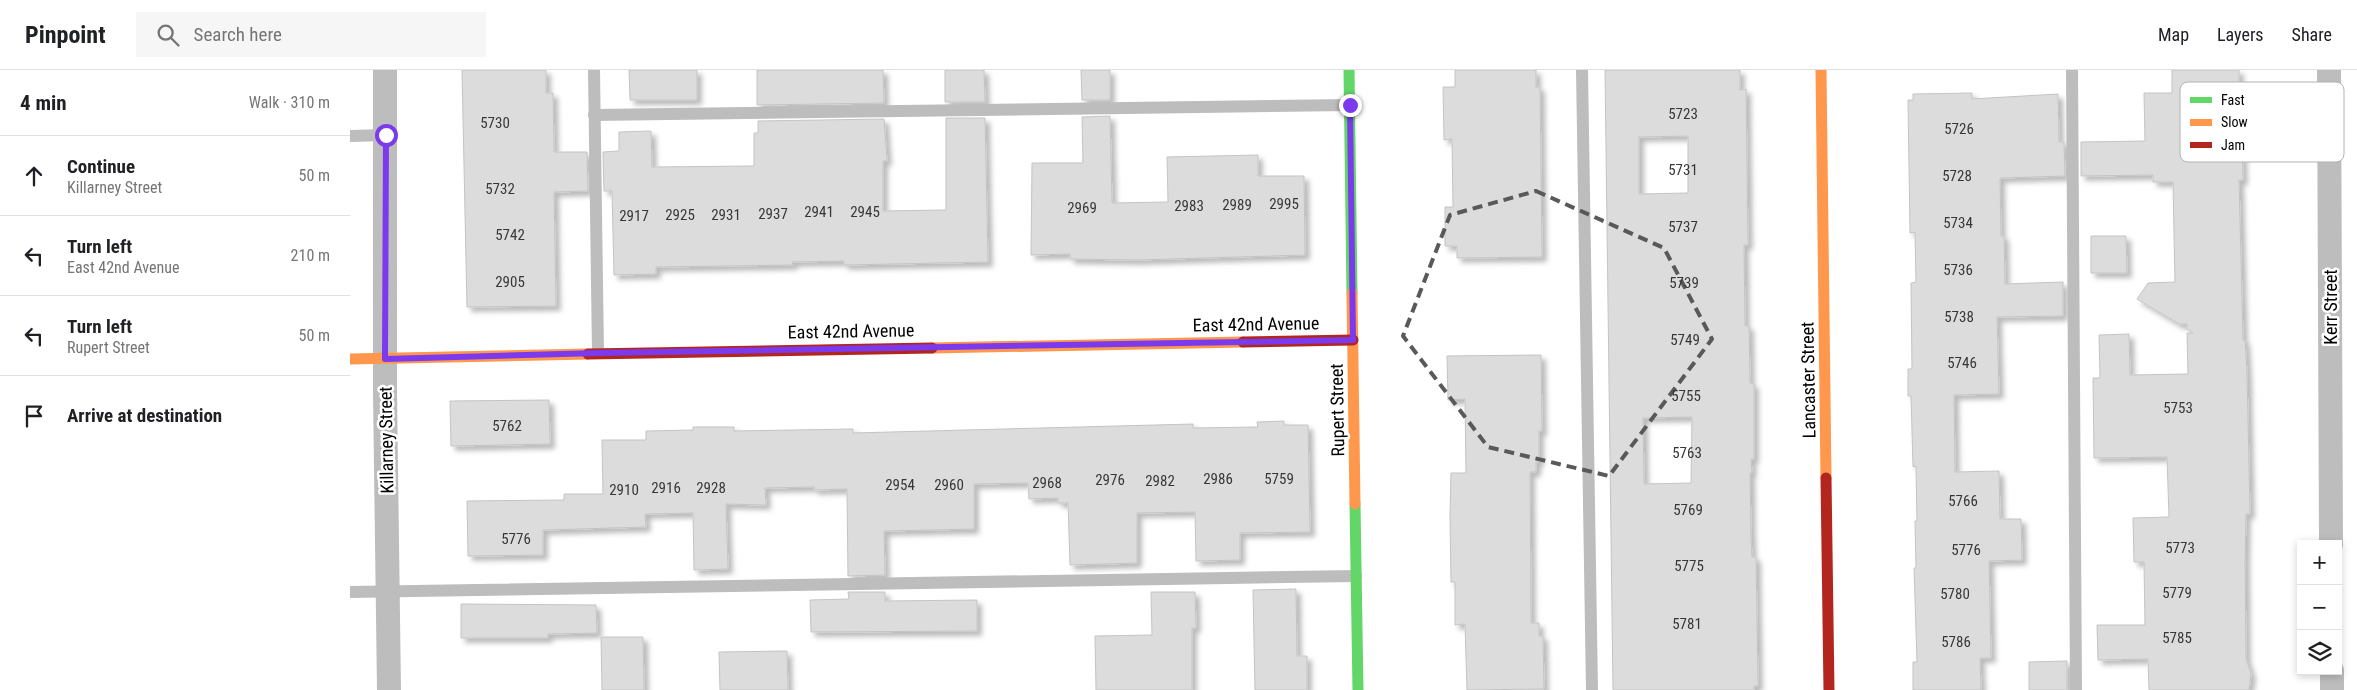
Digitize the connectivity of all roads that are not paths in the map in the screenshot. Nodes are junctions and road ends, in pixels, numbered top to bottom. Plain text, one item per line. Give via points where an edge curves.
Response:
1 (385, 70) edge
2 (594, 70) edge
3 (1349, 70) edge
4 (1582, 70) edge
5 (1821, 70) edge
6 (2072, 70) edge
7 (1350, 105) junction
8 (594, 115) junction
9 (386, 135) junction
10 (350, 136) edge
11 (2329, 162) edge
12 (1353, 340) junction
13 (598, 353) junction
14 (350, 359) edge
15 (385, 359) junction
16 (2331, 540) edge
17 (1356, 576) junction
18 (387, 591) junction
19 (350, 592) edge
20 (2332, 675) edge
21 (390, 690) edge
22 (1358, 690) edge
23 (1592, 690) edge
24 (1829, 690) edge
25 (2076, 690) edge
26 (2332, 690) edge

1 - 9 street, Killarney Street
2 - 8 lane
3 - 7 street, Rupert Street
4 - 23 lane
5 - 24 street, Lancaster Street
6 - 25 lane
7 - 8 lane
7 - 12 street, Rupert Street
8 - 13 lane
9 - 10 lane
9 - 15 street, Killarney Street
11 - 16 street, Kerr Street
12 - 13 street, East 42nd Avenue
12 - 17 street, Rupert Street
13 - 15 street, East 42nd Avenue
14 - 15 street, East 42nd Avenue
15 - 18 street, Killarney Street
17 - 18 lane
17 - 22 street, Rupert Street
18 - 19 lane
18 - 21 street, Killarney Street
20 - 26 street

